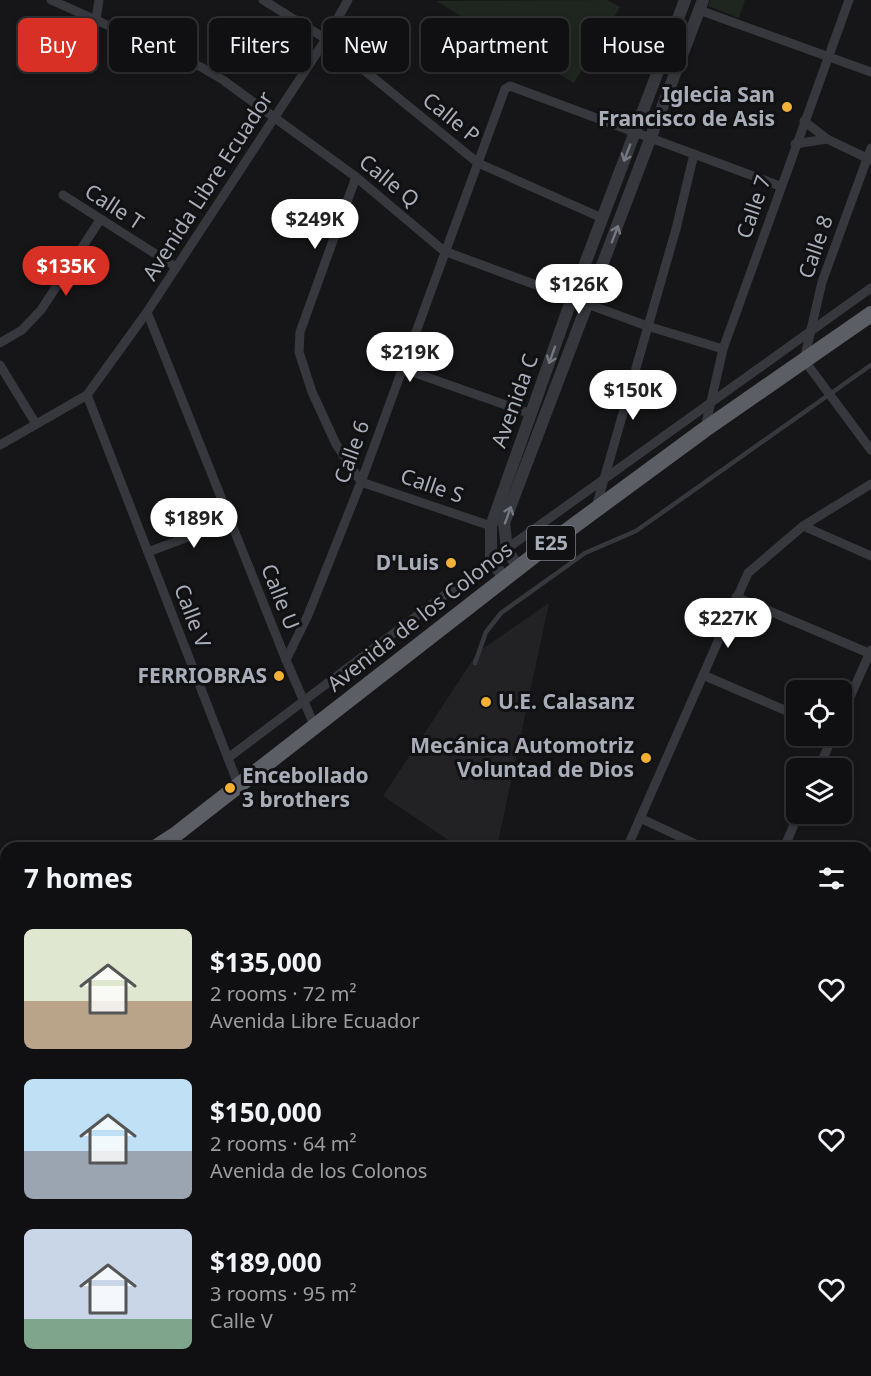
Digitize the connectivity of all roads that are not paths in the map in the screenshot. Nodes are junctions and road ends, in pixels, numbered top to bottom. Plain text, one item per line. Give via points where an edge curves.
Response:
1 (51, 0) edge
2 (99, 0) edge
3 (263, 0) edge
4 (348, 0) edge
5 (849, 0) edge
6 (680, 1) edge
7 (701, 5) edge
8 (92, 18) edge
9 (96, 18) edge
10 (338, 18) edge
11 (97, 20) edge
12 (323, 37) edge
13 (323, 44) edge
14 (828, 56) junction
15 (366, 72) edge
16 (871, 72) edge
17 (275, 116) junction
18 (804, 121) junction
19 (635, 132) junction
20 (651, 138) junction
21 (827, 139) junction
22 (795, 144) junction
23 (871, 148) edge
24 (694, 154) junction
25 (869, 159) edge
26 (478, 163) junction
27 (356, 177) junction
28 (780, 186) junction
29 (63, 195) dead end
30 (602, 218) junction
31 (100, 220) junction
32 (444, 251) junction
33 (176, 267) junction
34 (871, 288) edge
35 (572, 298) junction
36 (588, 304) junction
37 (147, 312) junction
38 (871, 314) edge
39 (647, 326) junction
40 (808, 334) junction
41 (0, 343) edge
42 (723, 349) junction
43 (804, 360) junction
44 (0, 365) edge
45 (871, 365) edge
46 (401, 368) junction
47 (830, 394) junction
48 (87, 395) junction
49 (712, 401) junction
50 (531, 414) junction
51 (36, 424) junction
52 (705, 430) junction
53 (0, 445) edge
54 (871, 450) edge
55 (602, 480) junction
56 (361, 482) junction
57 (871, 484) edge
58 (596, 510) junction
59 (231, 521) junction
60 (491, 526) junction
61 (803, 526) junction
62 (507, 550) junction
63 (148, 552) junction
64 (871, 556) edge
65 (491, 560) junction
66 (519, 569) junction
67 (505, 579) junction
68 (735, 597) junction
69 (870, 652) edge
70 (286, 660) junction
71 (475, 663) dead end
72 (703, 675) junction
73 (852, 692) edge
74 (304, 702) junction
75 (786, 711) edge
76 (315, 727) junction
77 (228, 758) junction
78 (238, 783) junction
79 (640, 818) junction
80 (794, 824) edge
81 (175, 835) junction
82 (164, 842) edge
83 (169, 842) edge
84 (630, 842) edge
85 (691, 842) edge
86 (787, 842) edge

1 - 8 street, Calle Q
2 - 9 street
3 - 12 street, Calle P
4 - 10 street, Avenida Libre Ecuador
5 - 14 street, Calle 7
6 - 19 street, Avenida C
7 - 14 street
7 - 20 street, Avenida C
11 - 17 street, Calle Q via 201,67
13 - 17 street, Avenida Libre Ecuador
14 - 16 street
14 - 18 street, Calle 7
15 - 26 street, Calle P
17 - 27 street, Calle Q
17 - 33 street, Avenida Libre Ecuador
18 - 21 street
18 - 22 street, Calle 7
19 - 20 street
19 - 26 street, Calle 6 via 510,86 503,91
19 -> 30 street, Avenida C
20 - 24 street
36 -> 20 street, Avenida C
21 - 22 street
21 - 25 street
22 - 28 street, Calle 7
23 - 25 street, Calle 8
24 - 28 street
24 - 39 street
25 - 40 street, Calle 8 via 822,282
26 - 30 street, Calle P
26 - 32 street, Calle 6
27 - 32 street, Calle Q
27 - 56 street via 298,343 312,392 330,433
28 - 42 street, Calle 7
29 - 31 street, Calle T
30 - 35 street, Avenida C
31 - 33 street, Calle T
31 - 41 street via 41,310 22,330
32 - 35 street, Calle Q
32 - 46 street, Calle 6
33 - 37 street, Avenida Libre Ecuador
34 - 40 street
35 - 36 street, Calle Q
35 -> 50 street, Avenida C
36 - 39 street, Calle Q
62 -> 36 street, Avenida C via 504,523
37 - 48 street, Avenida Libre Ecuador
37 - 59 street, Calle U
38 - 43 highway, Avenida de los Colonos / E25
39 - 42 street, Calle Q
39 - 55 street
40 - 43 street, Calle 8
40 - 49 street
42 - 49 street, Calle 7
43 - 47 street
43 - 52 highway, Avenida de los Colonos / E25
44 - 51 street
45 - 47 lane
46 - 50 street
46 - 56 street, Calle 6
47 - 54 street
47 - 71 lane via 636,531 585,553 501,613 486,632
48 - 51 street, Avenida Libre Ecuador
48 - 63 street, Calle V
49 - 52 street, Calle 7
49 - 55 street
50 - 60 street, Avenida C
51 - 53 street, Avenida Libre Ecuador
52 - 58 highway, Avenida de los Colonos / E25
55 - 58 street
55 - 62 street
56 - 60 street, Calle S
56 - 70 street, Calle 6 via 309,615
57 - 61 street
58 - 66 highway, Avenida de los Colonos / E25
59 - 63 street
59 - 70 street, Calle U
60 - 65 street, Avenida C
61 - 64 street
61 - 68 street via 753,566
62 - 65 street
62 - 66 street, Avenida C
63 - 77 street, Calle V
65 - 67 street
65 - 74 street
66 - 67 highway, Avenida de los Colonos / E25
67 - 76 highway, Avenida de los Colonos / E25
68 - 69 street
68 - 72 street
69 - 73 street
70 - 74 street, Calle U
72 - 75 street
72 - 79 street
74 - 76 street, Calle U
74 - 77 street
76 - 78 highway, Avenida de los Colonos / E25
77 - 78 street, Calle V
78 - 81 highway, Avenida de los Colonos / E25
79 - 84 street
79 - 85 street
80 - 86 street
81 - 82 highway, Avenida de los Colonos / E25
81 - 83 highway, Avenida de los Colonos / E25

